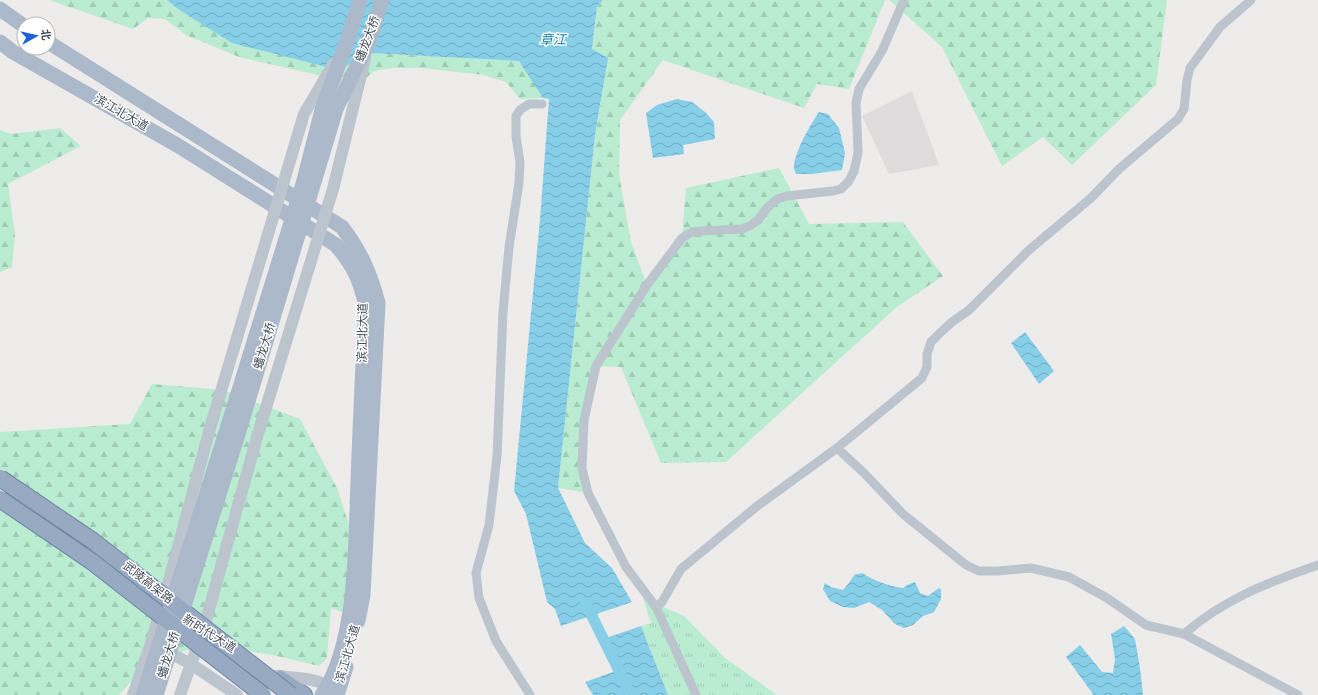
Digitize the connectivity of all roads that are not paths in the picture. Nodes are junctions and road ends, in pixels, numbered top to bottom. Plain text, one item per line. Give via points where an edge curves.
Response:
1 (360, 0) edge
2 (382, 0) edge
3 (904, 0) edge
4 (1251, 0) edge
5 (0, 9) edge
6 (16, 20) edge
7 (0, 42) edge
8 (347, 42) junction
9 (368, 44) junction
10 (56, 47) edge
11 (542, 104) dead end
12 (837, 448) junction
13 (0, 478) edge
14 (0, 499) edge
15 (1318, 565) edge
16 (162, 605) junction
17 (656, 607) junction
18 (203, 631) junction
19 (1184, 634) junction
20 (151, 643) junction
21 (191, 664) junction
22 (275, 676) junction
23 (334, 692) edge
24 (133, 695) edge
25 (143, 695) edge
26 (156, 695) edge
27 (180, 695) edge
28 (237, 695) edge
29 (263, 695) edge
30 (291, 695) edge
31 (304, 695) edge
32 (530, 695) edge
33 (696, 695) edge
34 (1298, 695) edge

1 - 8 main road, 蟠龙大桥, bridge
2 - 9 main road, 蟠龙大桥, bridge
3 - 17 street via 882,51 858,89 858,153 849,181 841,189 834,191 777,199 751,226 742,229 692,232 682,238 647,285 596,366 584,420 582,468 588,493 623,560
4 - 12 street via 1220,28 1190,68 1184,109 1178,119 1029,250 970,310 940,333 931,342 927,354 927,367 922,378
5 - 6 main road
7 - 23 main road, 滨江北大道 via 13,52 178,145 336,245 349,260 359,280 366,305 352,595
8 - 16 street, bridge via 304,114 210,428
8 - 25 main road, 蟠龙大桥, bridge via 323,106 303,184
9 - 18 street, bridge via 333,189 257,437
9 - 26 main road, 蟠龙大桥, bridge via 336,109 240,431
10 - 23 main road, 滨江北大道 via 342,227 365,263 378,303 363,595 351,652
11 - 32 street via 529,104 516,116 519,183 509,247 503,312 497,456 489,525 476,573 479,598 496,641
12 - 17 street via 756,507 681,569 662,602
12 - 19 street via 903,514 966,565 979,571 1031,568 1070,578 1107,598 1146,625
13 - 30 highway, 武陵高架路, bridge via 93,541
14 - 29 highway, 武陵高架路, bridge via 91,561
15 - 19 street via 1276,579 1243,594 1202,618
16 - 18 street, 新时代大道
16 - 20 street
17 - 33 street
18 - 21 street
18 - 22 street, 新时代大道
19 - 34 street
20 - 21 street
20 - 24 street
21 - 27 street
21 - 28 street
22 - 23 street via 310,678
22 - 31 highway

